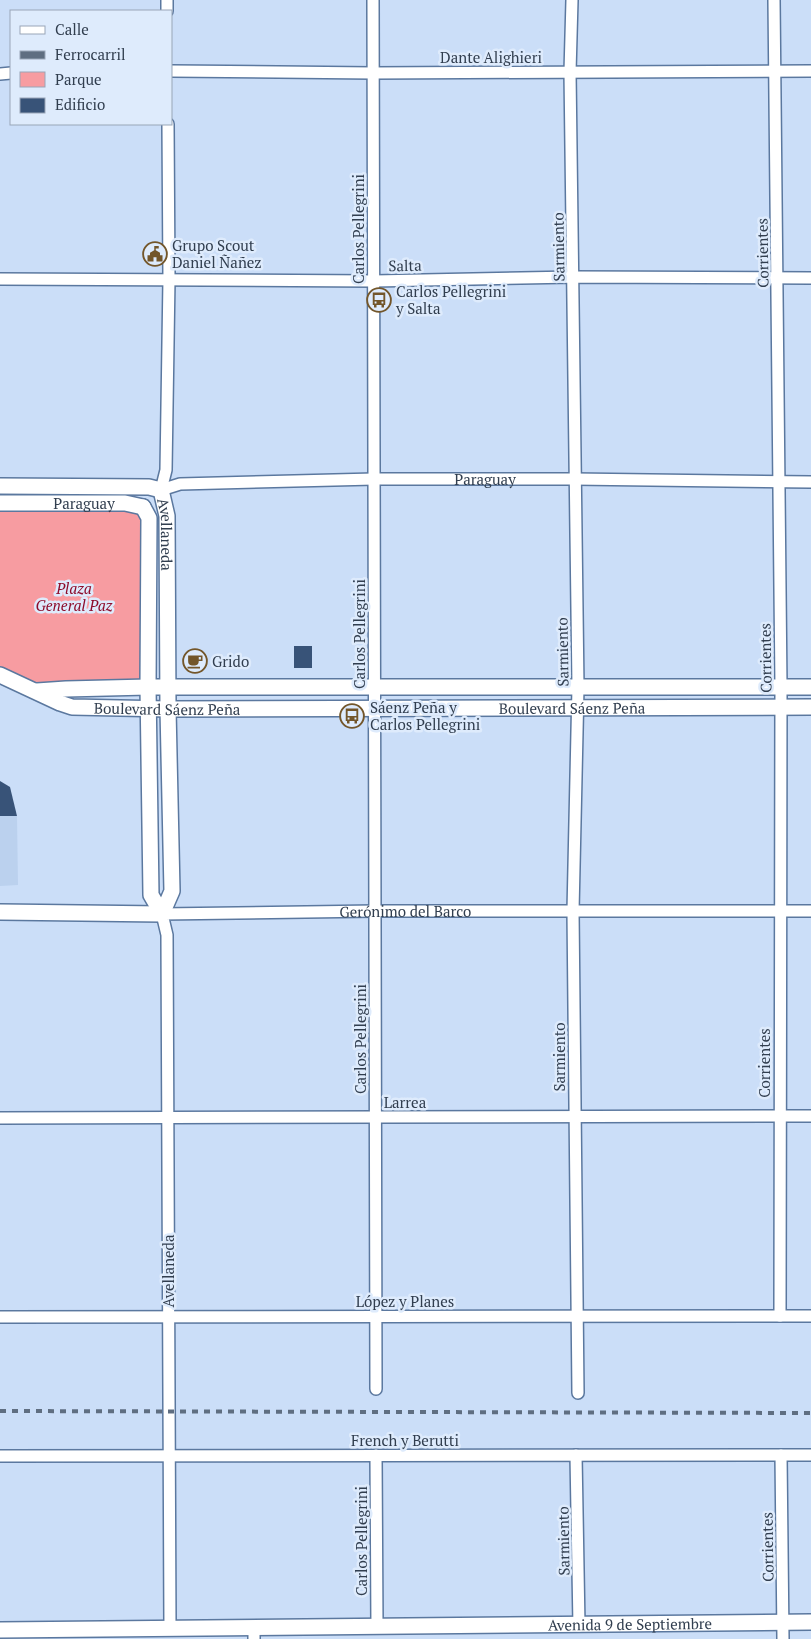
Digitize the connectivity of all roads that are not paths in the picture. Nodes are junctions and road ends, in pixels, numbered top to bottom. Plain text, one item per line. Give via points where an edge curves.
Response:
1 (373, 0) edge
2 (572, 0) edge
3 (774, 0) edge
4 (172, 71) edge
5 (570, 72) junction
6 (774, 72) junction
7 (811, 72) edge
8 (373, 73) junction
9 (168, 125) edge
10 (573, 277) junction
11 (0, 278) edge
12 (777, 278) junction
13 (811, 278) edge
14 (169, 279) junction
15 (374, 281) junction
16 (374, 479) junction
17 (574, 479) junction
18 (778, 482) junction
19 (811, 482) edge
20 (0, 486) edge
21 (161, 490) junction
22 (0, 503) edge
23 (143, 507) junction
24 (0, 675) edge
25 (148, 687) junction
26 (578, 687) junction
27 (781, 687) junction
28 (811, 687) edge
29 (168, 688) junction
30 (374, 688) junction
31 (35, 691) junction
32 (578, 707) junction
33 (781, 707) junction
34 (811, 707) edge
35 (148, 709) junction
36 (168, 709) junction
37 (374, 709) junction
38 (375, 911) junction
39 (572, 911) junction
40 (0, 912) edge
41 (780, 912) junction
42 (811, 912) edge
43 (162, 914) junction
44 (574, 1116) junction
45 (779, 1116) junction
46 (811, 1116) edge
47 (376, 1117) junction
48 (0, 1118) edge
49 (167, 1118) junction
50 (376, 1316) junction
51 (577, 1316) junction
52 (780, 1316) junction
53 (811, 1316) edge
54 (0, 1317) edge
55 (168, 1317) junction
56 (376, 1389) dead end
57 (578, 1393) dead end
58 (576, 1455) junction
59 (780, 1455) junction
60 (811, 1455) edge
61 (0, 1456) edge
62 (169, 1456) junction
63 (376, 1456) junction
64 (811, 1622) edge
65 (783, 1623) junction
66 (579, 1626) junction
67 (377, 1627) junction
68 (170, 1629) junction
69 (0, 1630) edge
70 (254, 1634) edge
71 (783, 1639) edge

1 - 8 street, Carlos Pellegrini
2 - 5 street, Sarmiento
3 - 6 street, Corrientes
4 - 8 street, Dante Alighieri
5 - 6 street, Dante Alighieri
5 - 8 street, Dante Alighieri
5 - 10 street, Sarmiento
6 - 7 street, Dante Alighieri
6 - 12 street, Corrientes
8 - 15 street, Carlos Pellegrini
9 - 14 street, Avellaneda
10 - 12 street, Salta
10 - 15 street, Salta
10 - 17 street, Sarmiento
11 - 14 street, Salta
12 - 13 street, Salta
12 - 18 street, Corrientes
14 - 15 street, Salta
14 - 21 street, Avellaneda via 166,470
15 - 16 street, Carlos Pellegrini
16 - 17 street, Paraguay
16 - 21 street, Paraguay via 180,484
16 - 30 street, Carlos Pellegrini
17 - 18 street, Paraguay
17 - 26 street, Sarmiento
18 - 19 street, Paraguay
18 - 27 street, Corrientes
20 - 21 main road, Paraguay via 149,487
21 - 23 main road, Paraguay
21 - 29 main road, Avellaneda via 167,516
22 - 23 main road, Paraguay via 125,503
23 - 25 main road, Avellaneda via 148,518
24 - 31 main road, Boulevard Sáenz Peña
25 - 29 main road, Boulevard Sáenz Peña
25 - 31 main road, Boulevard Sáenz Peña
25 - 35 main road, Avellaneda
26 - 27 main road, Boulevard Sáenz Peña
26 - 30 main road, Boulevard Sáenz Peña
26 - 32 street, Sarmiento
27 - 28 main road, Boulevard Sáenz Peña
27 - 33 street, Corrientes
29 - 30 main road, Boulevard Sáenz Peña
29 - 36 main road, Avellaneda
30 - 37 street, Carlos Pellegrini
31 - 35 main road, Boulevard Sáenz Peña via 72,707
32 - 33 main road, Boulevard Sáenz Peña
32 - 37 main road, Boulevard Sáenz Peña
32 - 39 street, Sarmiento
33 - 34 main road, Boulevard Sáenz Peña
33 - 41 street, Corrientes
35 - 36 main road, Boulevard Sáenz Peña
35 - 43 main road, Avellaneda via 151,895
36 - 37 main road, Boulevard Sáenz Peña
36 - 43 main road, Avellaneda via 172,891
37 - 38 street, Carlos Pellegrini
38 - 39 street, Gerónimo del Barco
38 - 43 street, Gerónimo del Barco
38 - 47 street, Carlos Pellegrini
39 - 41 street, Gerónimo del Barco
39 - 44 street, Sarmiento
40 - 43 main road, Gerónimo del Barco
41 - 42 street, Gerónimo del Barco
41 - 45 street, Corrientes
43 - 49 street, Avellaneda via 167,935
44 - 45 street, Larrea
44 - 47 street, Larrea
44 - 51 street, Sarmiento
45 - 46 street, Larrea
45 - 52 street, Corrientes
47 - 49 street, Larrea
47 - 50 street, Carlos Pellegrini
48 - 49 street, Larrea
49 - 55 street, Avellaneda
50 - 51 street, López y Planes
50 - 55 street, López y Planes
50 - 56 street, Carlos Pellegrini
51 - 52 street, López y Planes
51 - 57 street, Sarmiento
52 - 53 street, López y Planes
54 - 55 street, López y Planes
55 - 62 street, Avellaneda
58 - 59 street, French y Berutti
58 - 63 street, French y Berutti
58 - 66 street, Sarmiento
59 - 60 street, French y Berutti
59 - 65 street, Corrientes
61 - 62 street, French y Berutti
62 - 63 street, French y Berutti
62 - 68 street, Avellaneda
63 - 67 street, Carlos Pellegrini
64 - 65 main road, Avenida 9 de Septiembre
65 - 66 main road, Avenida 9 de Septiembre
65 - 71 street, Corrientes
66 - 67 main road, Avenida 9 de Septiembre
67 - 70 main road, Avenida 9 de Septiembre
68 - 69 main road, Avenida 9 de Septiembre
68 - 70 main road, Avenida 9 de Septiembre

